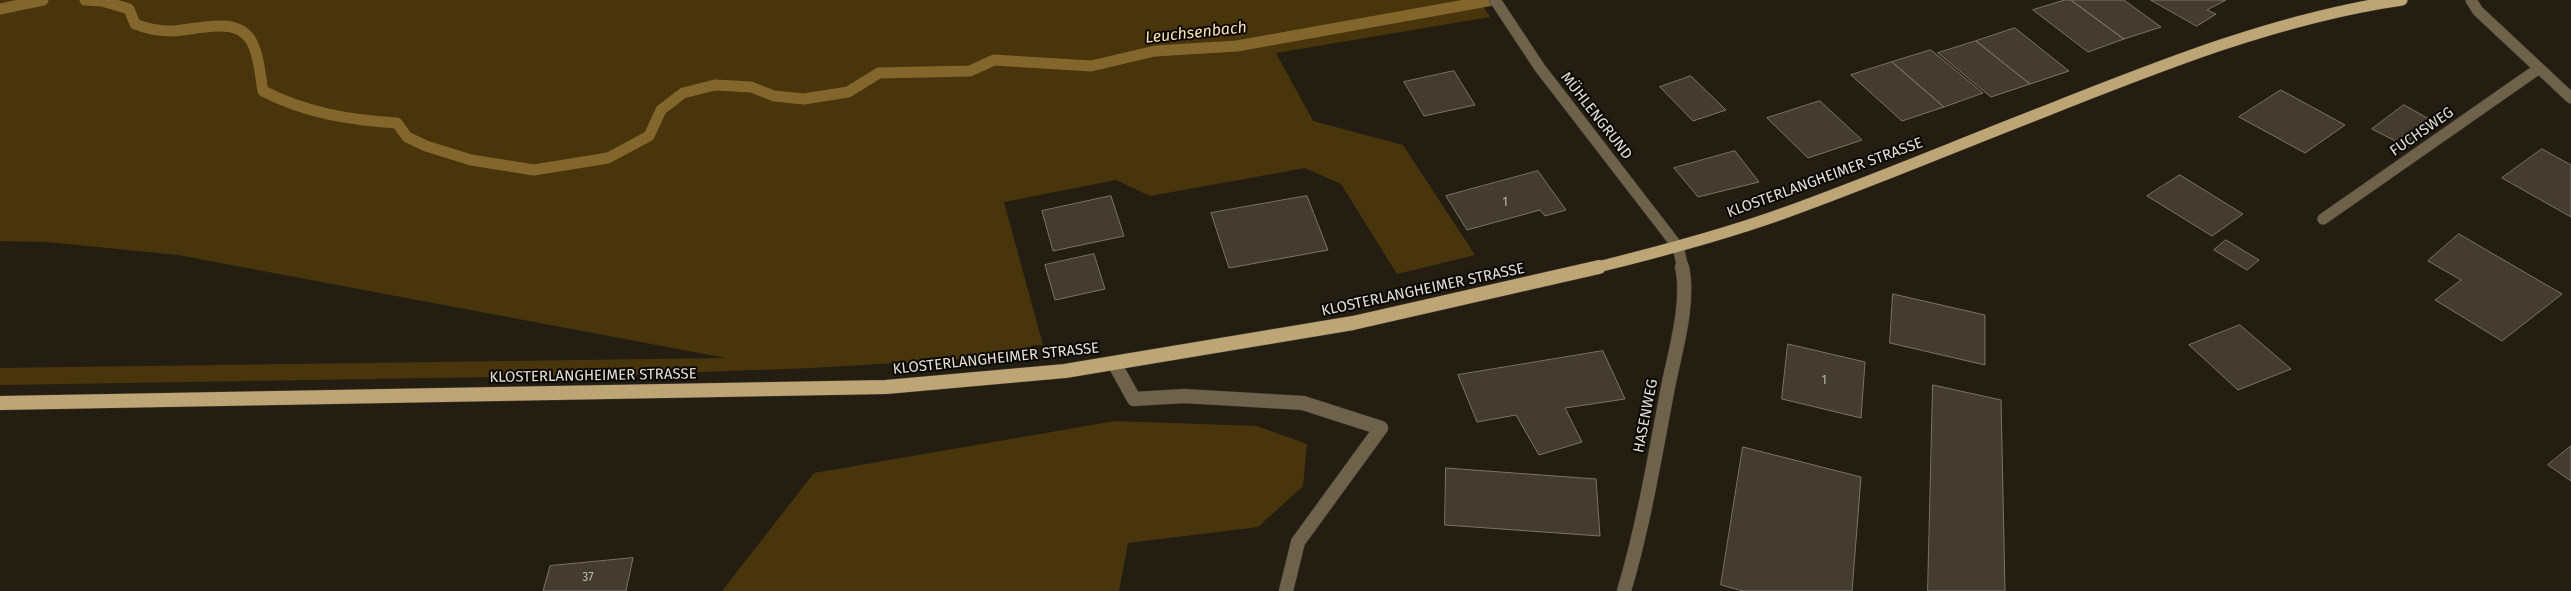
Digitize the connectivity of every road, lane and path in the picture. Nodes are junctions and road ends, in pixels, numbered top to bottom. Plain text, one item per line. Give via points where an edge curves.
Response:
1 (1495, 0) edge
2 (2402, 0) edge
3 (2471, 0) edge
4 (2538, 69) junction
5 (2571, 98) edge
6 (2323, 219) dead end
7 (1678, 247) junction
8 (1114, 363) junction
9 (0, 403) edge
10 (1286, 591) edge
11 (1624, 591) edge

1 - 7 street, MÜHLENGRUND via 1540,68
2 - 7 main road, KLOSTERLANGHEIMER STRASSE via 2360,6 2287,25 2146,71 1787,212
3 - 4 street via 2478,11
4 - 5 street
4 - 6 street, FUCHSWEG
7 - 8 main road, KLOSTERLANGHEIMER STRASSE via 1518,288 1362,320
7 - 11 street, HASENWEG via 1685,278 1682,318 1636,552
8 - 9 main road, KLOSTERLANGHEIMER STRASSE via 1065,372 886,387
8 - 10 street via 1134,399 1184,396 1303,403 1381,428 1298,542

